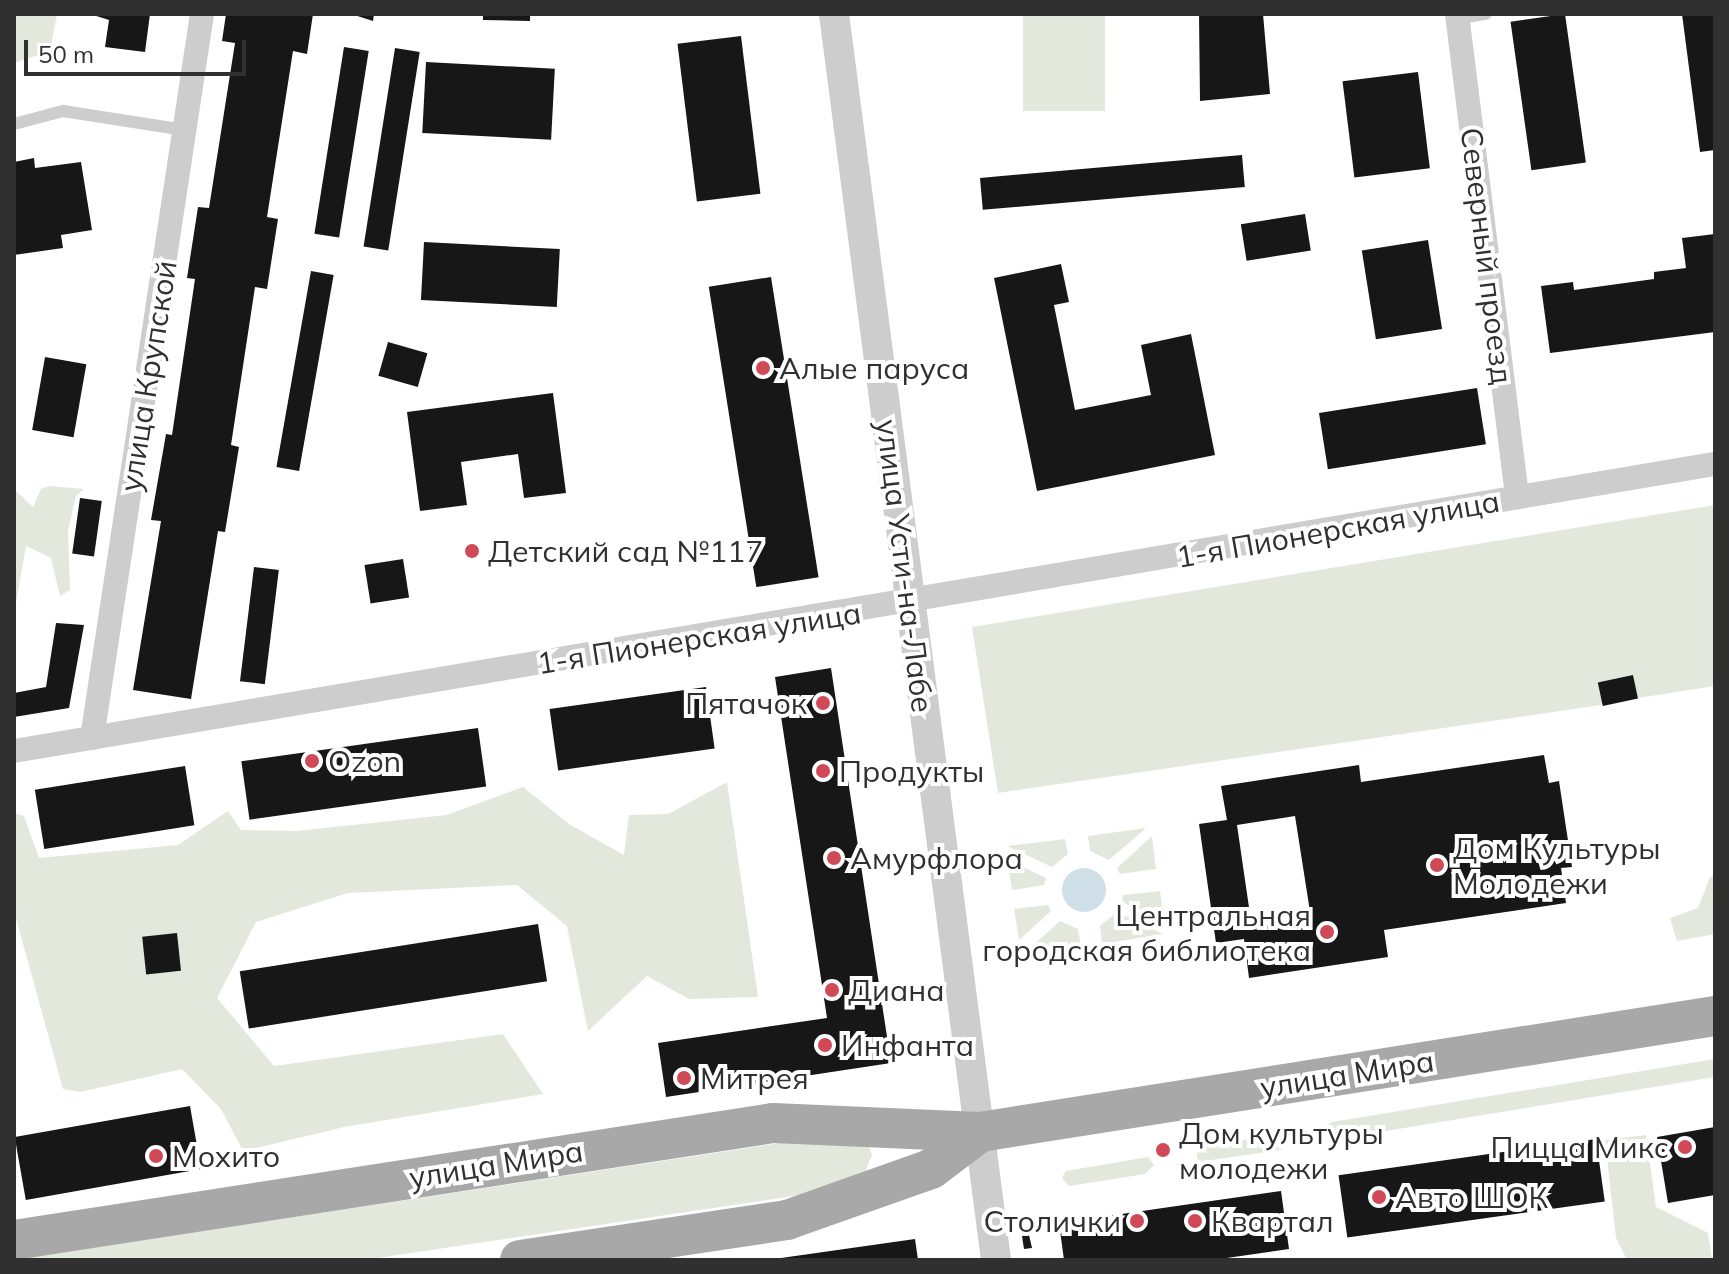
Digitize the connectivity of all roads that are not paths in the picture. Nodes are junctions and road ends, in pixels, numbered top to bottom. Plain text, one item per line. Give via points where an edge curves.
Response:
1 (202, 14) edge
2 (834, 14) edge
3 (1486, 14) edge
4 (1457, 17) edge
5 (14, 124) edge
6 (185, 130) junction
7 (1715, 464) edge
8 (1517, 497) junction
9 (910, 603) junction
10 (92, 738) junction
11 (14, 751) edge
12 (1715, 1016) edge
13 (980, 1132) junction
14 (14, 1240) edge
15 (520, 1260) edge
16 (996, 1260) edge

1 - 6 street, улица Крупской
2 - 9 street, улица Усти-на-Лабе
3 - 4 lane
4 - 8 street, Северный проезд
5 - 6 lane via 63,111
6 - 10 street, улица Крупской
7 - 8 street, 1-я Пионерская улица
8 - 9 street, 1-я Пионерская улица
9 - 10 street, 1-я Пионерская улица
9 - 13 street, улица Усти-на-Лабе
10 - 11 street, 1-я Пионерская улица
12 - 13 main road, улица Мира
13 - 14 main road, улица Мира via 773,1123
13 - 15 main road, улица Мира via 931,1169 787,1220
13 - 16 street, улица Усти-на-Лабе

